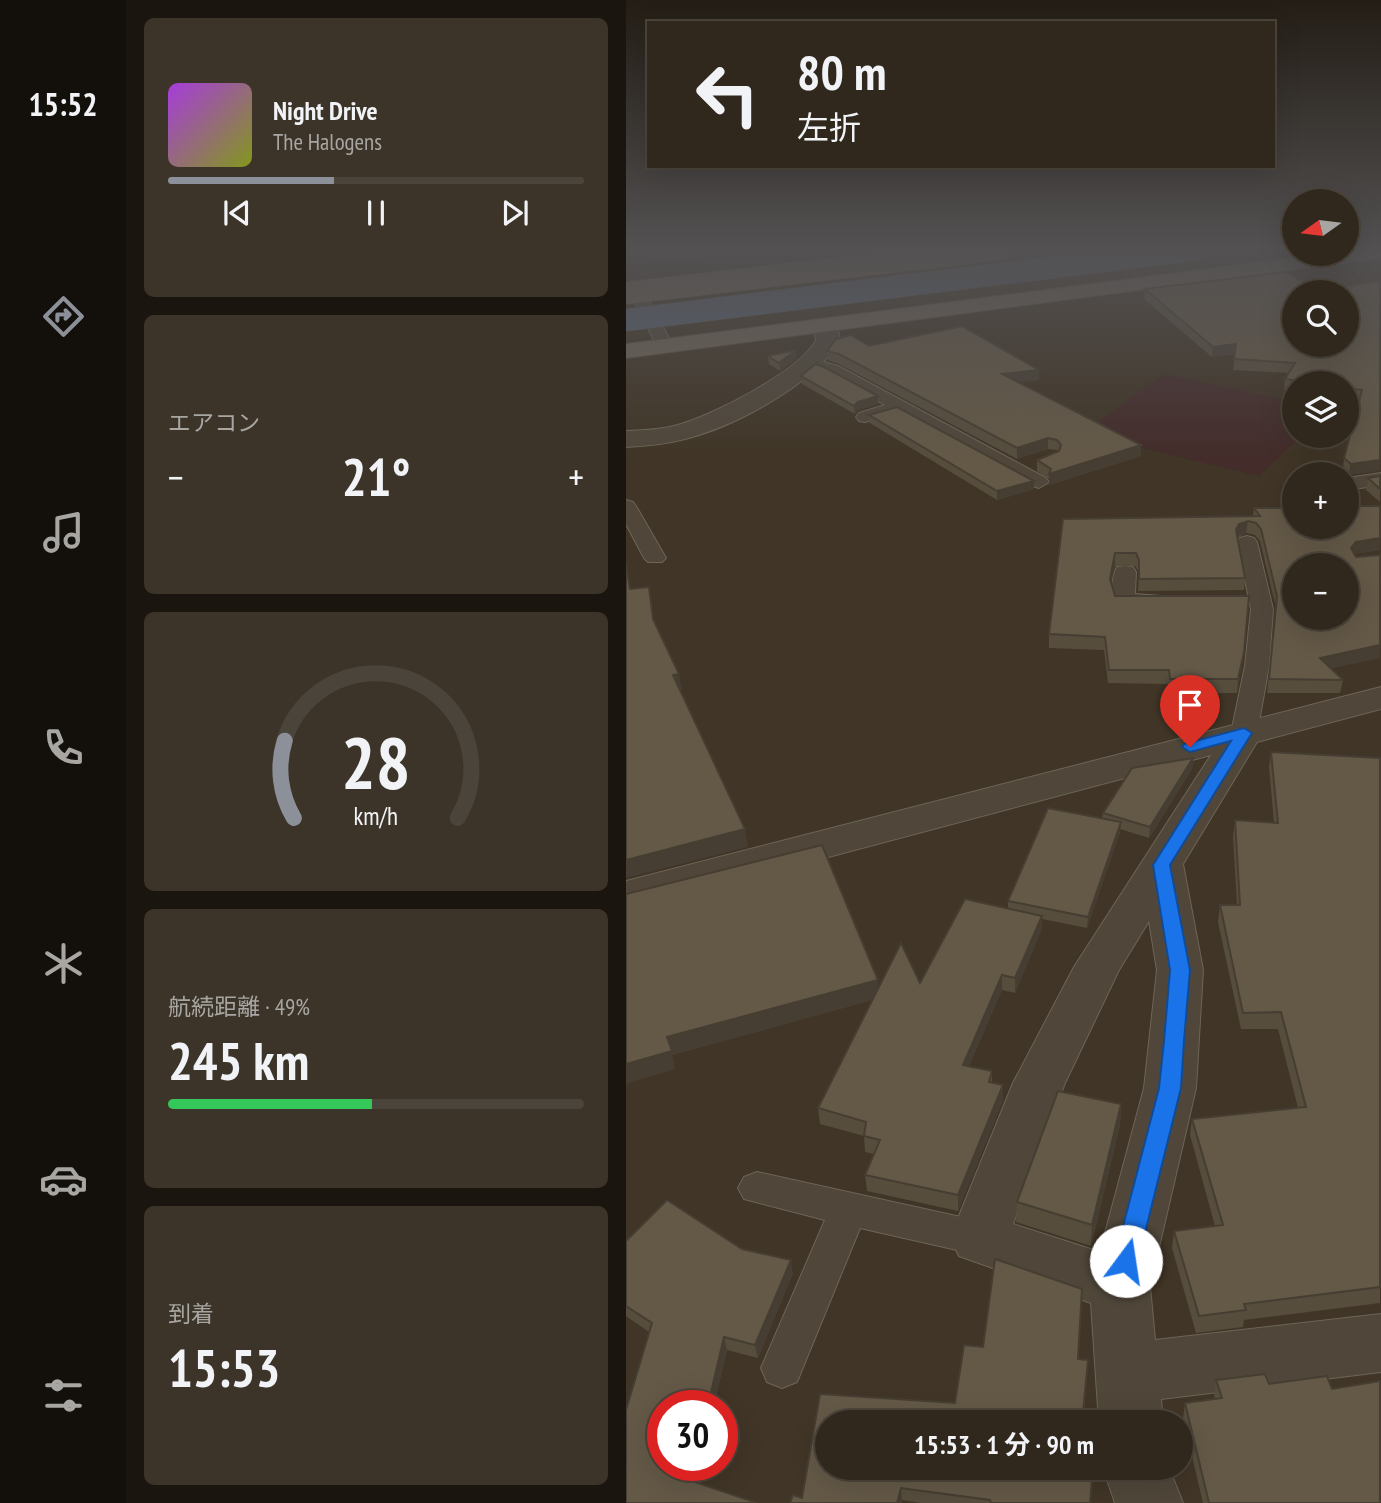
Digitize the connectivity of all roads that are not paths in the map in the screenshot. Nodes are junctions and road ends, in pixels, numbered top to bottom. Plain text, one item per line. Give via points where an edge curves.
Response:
1 (647, 319) edge
2 (876, 319) edge
3 (825, 326) junction
4 (665, 346) junction
5 (626, 351) edge
6 (809, 363) junction
7 (900, 406) junction
8 (865, 416) dead end
9 (626, 439) edge
10 (1038, 461) edge
11 (1016, 469) junction
12 (1380, 479) edge
13 (1039, 482) dead end
14 (1359, 482) edge
15 (626, 506) edge
16 (1247, 542) dead end
17 (655, 558) dead end
18 (1125, 572) edge
19 (1260, 599) junction
20 (1232, 600) edge
21 (1177, 601) edge
22 (1380, 698) edge
23 (1244, 733) junction
24 (1162, 865) junction
25 (626, 896) edge
26 (757, 1188) dead end
27 (849, 1209) junction
28 (980, 1238) junction
29 (1120, 1286) junction
30 (1380, 1343) edge
31 (782, 1368) dead end
32 (1128, 1398) edge
33 (1140, 1480) edge
34 (1149, 1503) edge

1 - 4 lane
2 - 3 main road
3 - 4 main road
3 - 6 street via 829,334 825,346
4 - 5 main road
6 - 7 lane via 832,369
6 - 9 street via 719,419 680,433
7 - 8 lane
7 - 11 lane
10 - 11 lane
11 - 13 lane
12 - 14 lane
15 - 17 lane
16 - 19 lane
18 - 21 lane via 1123,601
19 - 20 lane
19 - 23 lane via 1257,666
22 - 23 street
23 - 24 street
23 - 25 street
24 - 28 street via 1097,967 1039,1083
24 - 29 street via 1180,970 1170,1088
26 - 27 lane
27 - 28 lane
27 - 31 lane
28 - 29 street
29 - 32 street
30 - 32 street
33 - 34 street

